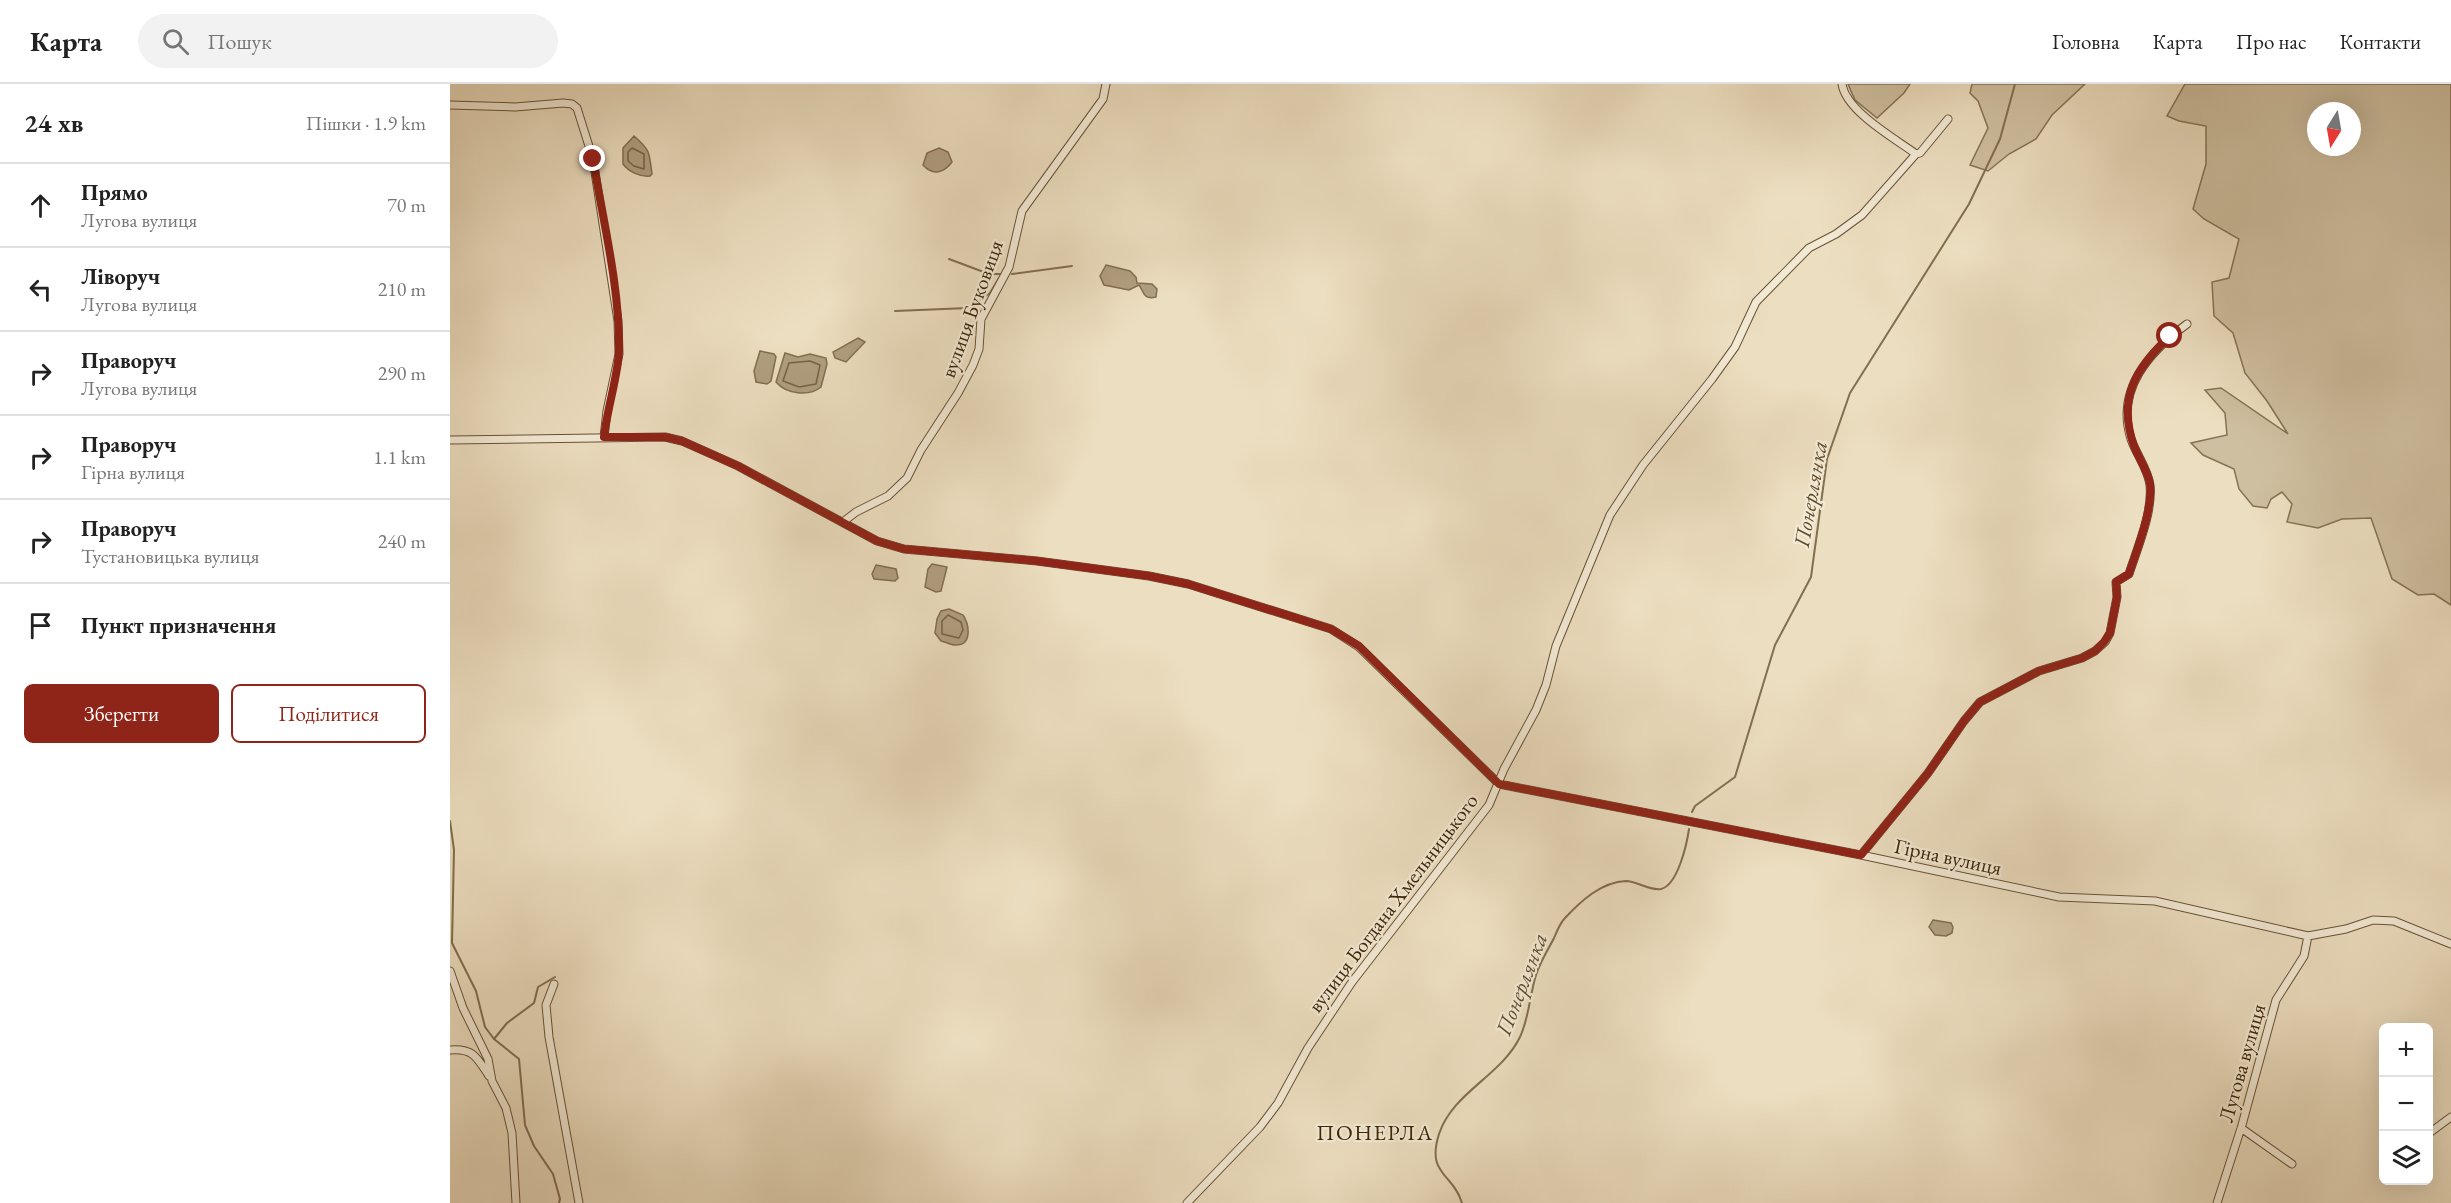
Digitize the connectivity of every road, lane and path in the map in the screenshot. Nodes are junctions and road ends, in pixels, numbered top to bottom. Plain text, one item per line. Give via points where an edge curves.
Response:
1 (1106, 84) edge
2 (1842, 84) edge
3 (450, 105) edge
4 (1948, 119) dead end
5 (1916, 154) junction
6 (2187, 324) dead end
7 (604, 437) junction
8 (450, 440) edge
9 (843, 522) junction
10 (1499, 784) junction
11 (1861, 855) junction
12 (2308, 936) junction
13 (2451, 944) edge
14 (450, 971) edge
15 (554, 984) dead end
16 (450, 1050) edge
17 (492, 1081) junction
18 (2451, 1117) edge
19 (2241, 1128) junction
20 (2432, 1131) edge
21 (2292, 1164) dead end
22 (516, 1203) edge
23 (579, 1203) edge
24 (1187, 1203) edge
25 (2217, 1203) edge

1 - 9 street, вулиця Буковиця via 1103,99 1022,212 1009,267 981,319 979,349 958,393 901,487
2 - 5 street via 1852,106
3 - 7 street via 515,107 563,103 577,108 593,159 618,321 619,354
4 - 5 street, вулиця Богдана Хмельницького
5 - 10 street, вулиця Богдана Хмельницького via 1862,215 1809,249 1756,302 1735,346 1643,465 1610,515 1556,646 1536,710
6 - 11 street via 2154,351 2133,383 2128,401 2130,436 2147,474 2150,500 2129,574 2116,582 2110,633 2095,651 2082,658 2039,671 1980,702
7 - 8 street
7 - 9 street via 665,437 682,441
9 - 10 street via 877,541 904,549 1037,561 1188,584 1331,629 1359,646
10 - 11 street, Гірна вулиця
10 - 24 street, вулиця Богдана Хмельницького via 1489,805 1352,982 1308,1048 1278,1103
11 - 12 street, Гірна вулиця via 2060,897 2166,903
12 - 13 street, Гірна вулиця via 2373,920 2394,921
12 - 19 street, Лугова вулиця via 2304,956 2276,1000
14 - 17 street via 488,1059
15 - 23 street via 546,1005 549,1037
16 - 17 street via 472,1053
17 - 22 street via 506,1108 512,1132
18 - 20 street
19 - 21 street
19 - 25 street, Лугова вулиця

